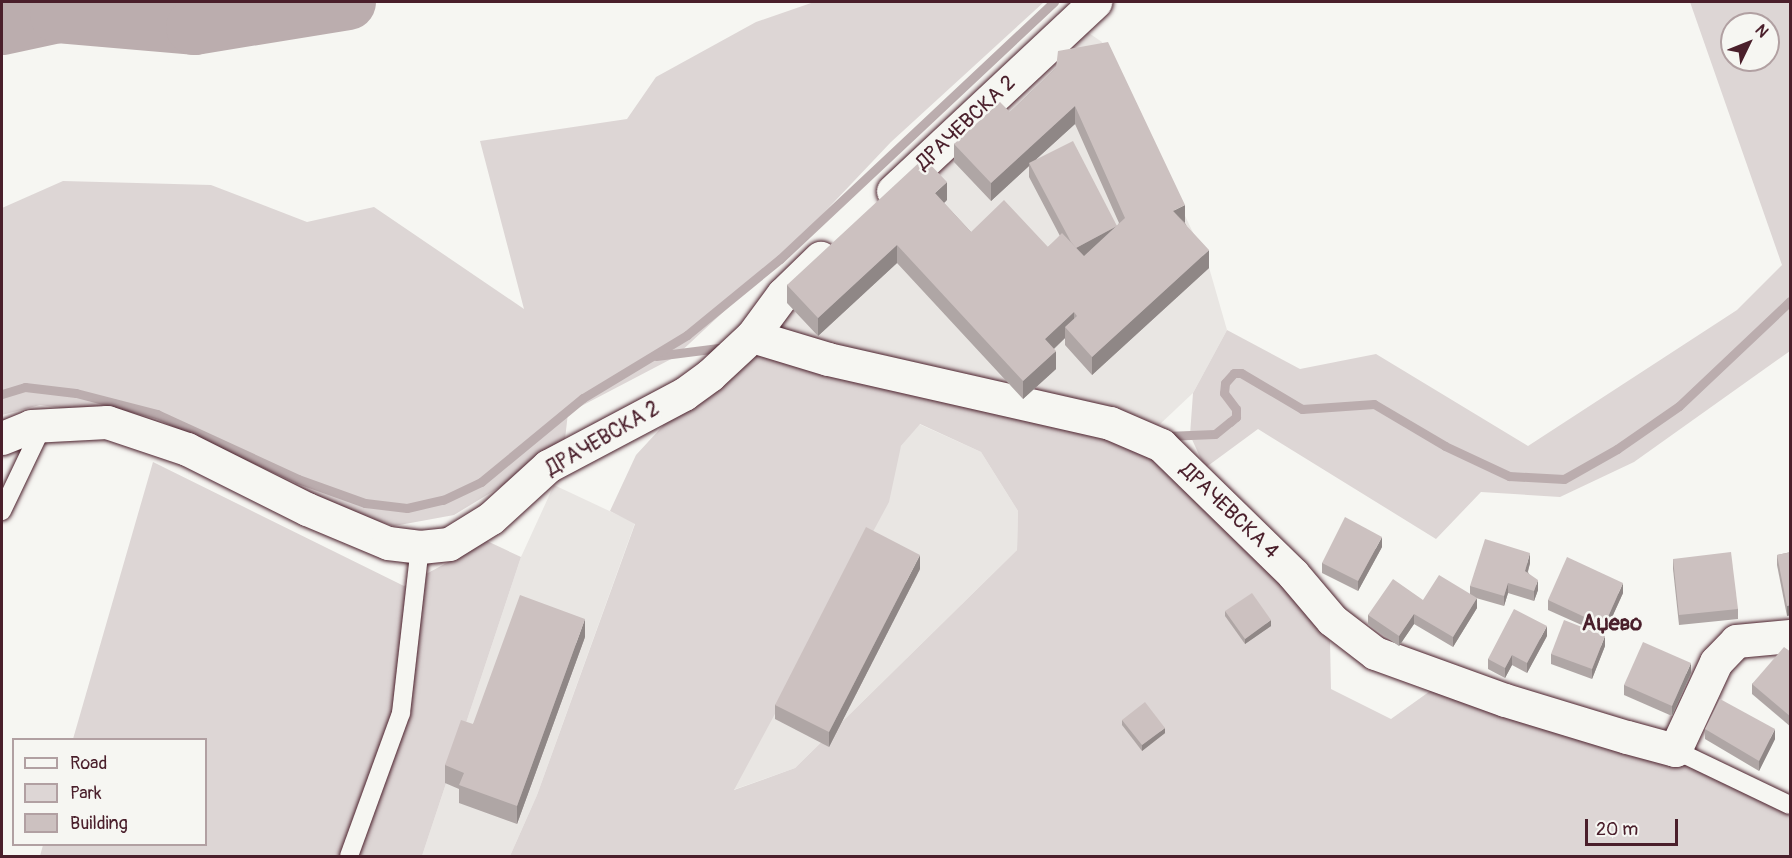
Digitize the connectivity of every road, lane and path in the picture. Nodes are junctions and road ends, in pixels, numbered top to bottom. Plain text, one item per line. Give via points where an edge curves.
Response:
1 (1095, 2) edge
2 (870, 212) edge
3 (844, 236) edge
4 (752, 336) junction
5 (43, 425) junction
6 (2, 438) edge
7 (2, 511) edge
8 (420, 547) junction
9 (1791, 636) edge
10 (1675, 750) junction
11 (1791, 805) edge
12 (349, 856) edge

1 - 2 street, ДРАЧЕВСКА 2
3 - 4 street, ДРАЧЕВСКА 2 via 783,294
4 - 8 street, ДРАЧЕВСКА 2 via 684,394 548,466 467,535 449,544
4 - 10 street, ДРАЧЕВСКА 4 via 828,359 1110,423 1161,445 1293,574 1332,620 1375,653 1505,700
5 - 6 street, ДРАЧЕВСКА 2
5 - 7 lane
5 - 8 street, ДРАЧЕВСКА 2 via 107,422 187,449 308,509 388,543
8 - 12 lane via 401,713
9 - 10 street via 1736,641 1716,662
10 - 11 lane, ДРАЧЕВСКА 4

